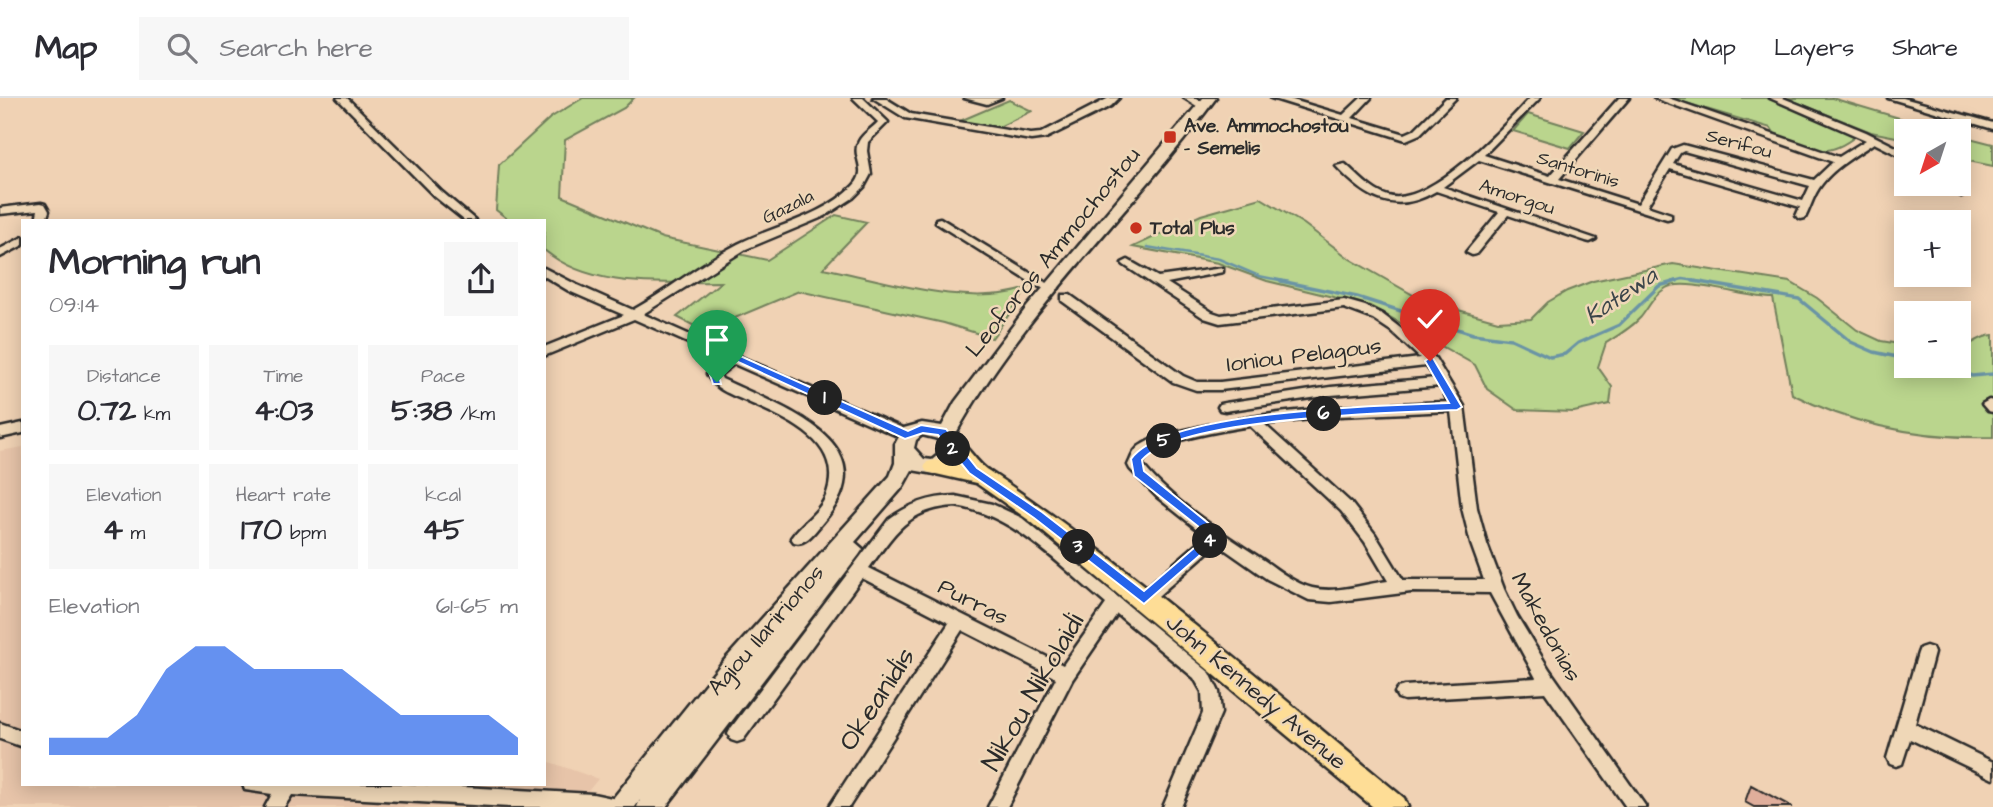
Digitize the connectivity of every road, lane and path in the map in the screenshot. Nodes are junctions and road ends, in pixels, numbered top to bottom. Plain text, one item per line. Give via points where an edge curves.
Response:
1 (342, 98) edge
2 (858, 98) edge
3 (878, 98) edge
4 (969, 98) edge
5 (997, 98) edge
6 (1114, 98) edge
7 (1189, 98) edge
8 (1276, 98) edge
9 (1366, 98) edge
10 (1451, 98) edge
11 (1535, 98) edge
12 (1624, 98) edge
13 (1660, 98) edge
14 (1775, 98) edge
15 (1893, 98) edge
16 (1207, 102) edge
17 (1346, 118) junction
18 (1993, 126) edge
19 (1874, 139) junction
20 (1894, 150) edge
21 (1479, 157) junction
22 (1840, 161) junction
23 (1667, 165) junction
24 (1341, 166) dead end
25 (1552, 180) junction
26 (1816, 184) junction
27 (1434, 187) junction
28 (1807, 206) junction
29 (1641, 208) junction
30 (0, 211) edge
31 (1506, 211) junction
32 (1667, 216) dead end
33 (1801, 216) dead end
34 (41, 219) edge
35 (469, 219) edge
36 (940, 221) dead end
37 (1590, 239) dead end
38 (21, 241) edge
39 (1472, 252) dead end
40 (0, 254) edge
41 (1128, 263) dead end
42 (1219, 271) dead end
43 (546, 272) edge
44 (1157, 281) junction
45 (1060, 293) junction
46 (636, 314) junction
47 (546, 351) edge
48 (736, 357) junction
49 (1430, 361) junction
50 (1442, 382) junction
51 (962, 406) junction
52 (1225, 407) dead end
53 (1457, 407) junction
54 (1253, 421) junction
55 (21, 428) edge
56 (0, 433) edge
57 (912, 439) junction
58 (948, 439) junction
59 (932, 467) junction
60 (982, 478) junction
61 (1217, 535) junction
62 (799, 538) dead end
63 (858, 569) junction
64 (1399, 586) junction
65 (1495, 587) junction
66 (1144, 598) junction
67 (1115, 604) junction
68 (960, 620) junction
69 (1926, 653) dead end
70 (1066, 675) junction
71 (1550, 684) junction
72 (1404, 693) dead end
73 (1904, 727) junction
74 (0, 731) edge
75 (737, 734) dead end
76 (21, 738) edge
77 (1896, 758) dead end
78 (1993, 771) edge
79 (287, 786) joint
80 (274, 807) edge
81 (619, 807) edge
82 (650, 807) edge
83 (838, 807) edge
84 (997, 807) edge
85 (1172, 807) edge
86 (1394, 807) edge
87 (1637, 807) edge

1 - 35 street
2 - 46 street, Gazala via 883,122 864,140 868,168 858,188 805,220 709,265
3 - 6 street via 908,116 1031,137
4 - 5 street via 988,102
7 - 16 street
8 - 17 street
9 - 17 street
10 - 17 street via 1417,132 1406,136
11 - 21 street
12 - 25 street
13 - 22 street
14 - 19 street
15 - 18 street
16 - 45 main road, Leoforos Ammochostou
19 - 20 street
19 - 22 street
21 - 25 street, Santorinis
21 - 27 street
22 - 26 street
23 - 26 street, Serifou via 1676,151 1686,148
23 - 28 street
23 - 29 street, Serifou
24 - 27 street via 1381,197 1403,200
25 - 29 street, Santorinis
26 - 28 street
27 - 31 street, Amorgou
28 - 33 street
29 - 32 street, Santorinis
30 - 34 street via 41,206
31 - 37 street, Amorgou
31 - 39 street
36 - 45 street
38 - 40 street
41 - 44 street, Makedonias
42 - 44 street
43 - 46 street
44 - 49 street, Makedonias via 1208,316 1225,320 1353,305 1388,321
45 - 49 street, Ioniou Pelagous via 1196,386
45 - 51 main road, Leoforos Ammochostou
46 - 47 street
46 - 48 street
48 - 57 street
48 - 62 street via 713,374 717,382 814,431 834,456 838,470 833,496
49 - 50 street, Makedonias
50 - 52 street via 1331,391
50 - 53 street, Makedonias
51 - 57 main road, Leoforos Ammochostou
51 - 58 main road, Leoforos Ammochostou
53 - 54 street
53 - 65 street, Makedonias via 1470,507
54 - 61 street via 1179,436 1146,448 1137,459 1138,473 1145,481
54 - 64 street via 1346,507
55 - 56 street
57 - 58 main road via 933,429
57 - 59 main road via 913,463
57 - 81 main road, Agiou Ilaririonos via 904,468 893,485 729,671
58 - 59 main road via 947,458
58 - 60 main road, John Kennedy Avenue via 964,464
59 - 60 main road, John Kennedy Avenue
59 - 82 main road, Agiou Ilaririonos via 910,479 887,502
60 - 66 main road, John Kennedy Avenue via 1038,515
61 - 64 street via 1311,594
61 - 66 street
63 - 67 street via 887,531 911,510 942,501 964,501 992,508 1017,522
63 - 68 street, Purras
63 - 75 street
64 - 65 street
65 - 71 street, Makedonias
66 - 86 main road, John Kennedy Avenue
67 - 70 street, Nikou Nikolaidi
67 - 85 street via 1200,673 1212,692 1209,720
68 - 70 street, Purras
68 - 83 street, Okeanidis
69 - 73 street
70 - 84 street, Nikou Nikolaidi
71 - 72 street
71 - 87 street, Makedonias
73 - 77 street
73 - 78 street
74 - 76 street
79 - 80 street
79 - 81 street

